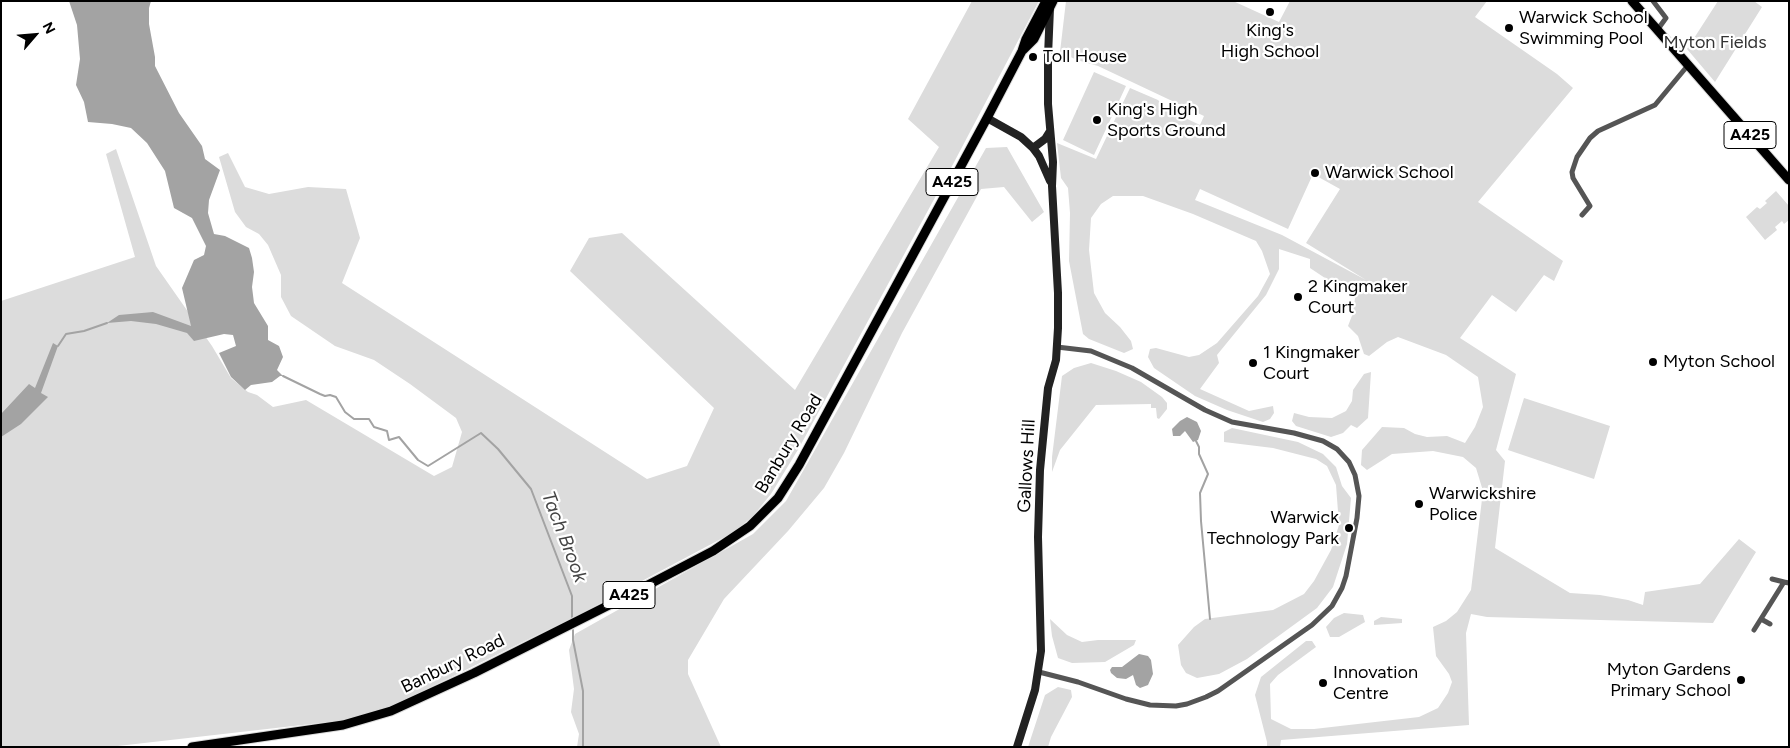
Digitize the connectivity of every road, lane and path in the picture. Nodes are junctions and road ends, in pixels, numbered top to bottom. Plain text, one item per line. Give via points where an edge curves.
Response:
1 (1632, 1) edge
2 (1653, 1) edge
3 (1050, 3) edge
4 (1658, 29) junction
5 (1689, 64) junction
6 (987, 118) junction
7 (1050, 131) junction
8 (1033, 148) junction
9 (1789, 180) edge
10 (1052, 186) junction
11 (1582, 215) dead end
12 (1057, 346) junction
13 (1772, 579) dead end
14 (1786, 583) edge
15 (1761, 619) junction
16 (1770, 624) dead end
17 (1754, 630) dead end
18 (1039, 672) junction
19 (192, 747) edge
20 (1017, 747) edge

1 - 4 main road, A425
2 - 4 street via 1666,18
3 - 6 main road, Banbury Road / A425 via 1034,38 1022,51
3 - 7 street, Gallows Hill
4 - 5 main road, A425
5 - 9 main road, A425
5 - 11 street via 1655,106 1598,131 1577,156 1573,178 1590,206
6 - 8 street, Gallows Hill via 1021,137
6 - 19 main road, Banbury Road / A425 via 794,475 773,504 750,526 713,551 615,602 391,712 343,726
7 - 8 street
7 - 10 street, Gallows Hill
8 - 10 street, Gallows Hill
10 - 12 street, Gallows Hill via 1059,299
12 - 18 street, Gallows Hill via 1042,414 1038,537 1042,632
12 - 18 street via 1091,351 1132,368 1232,422 1304,435 1331,446 1353,469 1358,502 1346,576 1332,606 1312,625 1212,694 1176,706 1150,705
13 - 14 street
14 - 15 street
15 - 16 street
15 - 17 street
18 - 20 street, Gallows Hill

